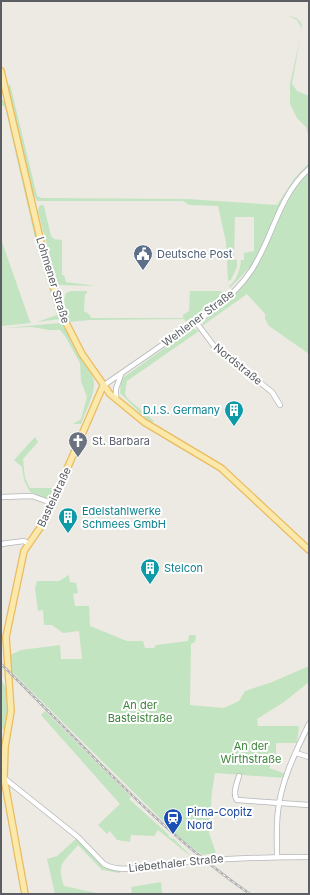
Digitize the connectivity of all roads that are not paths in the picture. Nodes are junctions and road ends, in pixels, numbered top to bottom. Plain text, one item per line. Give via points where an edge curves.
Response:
1 (1, 71) edge
2 (309, 169) edge
3 (196, 322) junction
4 (122, 372) junction
5 (102, 386) junction
6 (116, 400) junction
7 (280, 405) dead end
8 (1, 498) edge
9 (52, 503) junction
10 (1, 544) edge
11 (29, 544) junction
12 (309, 550) edge
13 (309, 724) edge
14 (296, 753) junction
15 (309, 757) edge
16 (239, 776) dead end
17 (4, 778) junction
18 (279, 802) junction
19 (309, 805) edge
20 (277, 857) junction
21 (309, 857) edge
22 (25, 894) edge

1 - 5 main road, Lohmener Straße via 43,251 62,315
2 - 3 street, Wehlener Straße via 289,192 251,271 231,295
3 - 4 street, Wehlener Straße
3 - 7 street, Nordstraße via 214,346 272,392
4 - 5 street, Wehlener Straße
4 - 6 street via 117,381
5 - 6 main road, Lohmener Straße
5 - 9 main road, Basteistraße
6 - 12 main road, Lohmener Straße via 147,424 221,468
8 - 9 street via 32,496
9 - 11 main road, Basteistraße via 44,522
10 - 11 street via 24,541
11 - 17 main road, Basteistraße via 23,554 6,637 11,711 5,747
13 - 14 street
14 - 15 street
14 - 18 street
16 - 18 street via 235,792 237,800
17 - 20 street, Liebethaler Straße via 78,837 110,867 133,869 193,860
17 - 22 main road, Basteistraße
18 - 19 street
18 - 20 street
20 - 21 street, Liebethaler Straße

